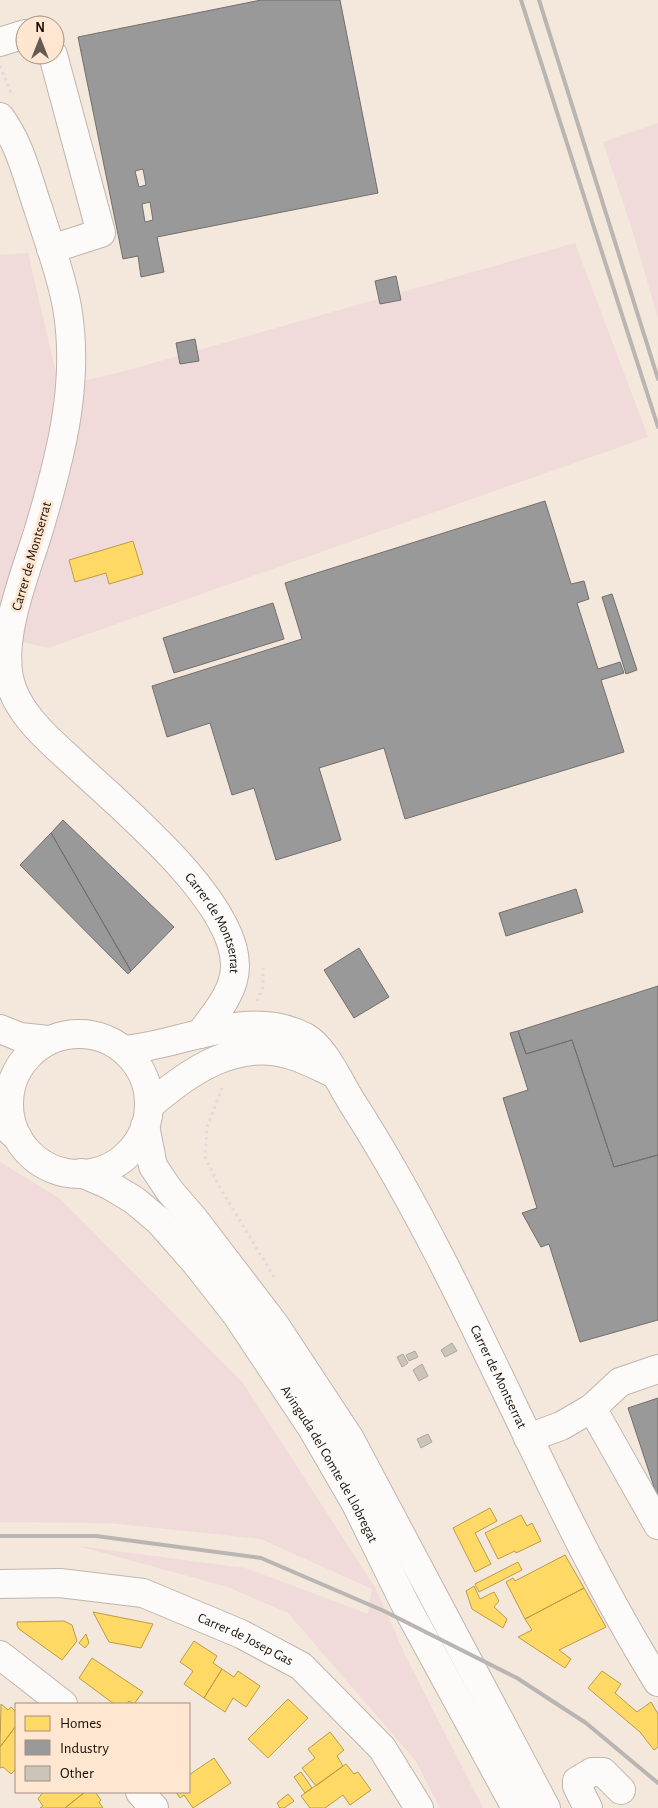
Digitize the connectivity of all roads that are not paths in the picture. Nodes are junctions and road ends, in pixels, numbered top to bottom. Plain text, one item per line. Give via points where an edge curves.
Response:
1 (15, 37) edge
2 (0, 42) edge
3 (56, 65) edge
4 (0, 117) edge
5 (51, 249) junction
6 (0, 1029) edge
7 (200, 1034) junction
8 (48, 1040) junction
9 (124, 1050) junction
10 (333, 1073) junction
11 (147, 1116) junction
12 (9, 1130) edge
13 (81, 1173) junction
14 (658, 1369) edge
15 (592, 1408) junction
16 (528, 1438) junction
17 (658, 1525) edge
18 (3, 1585) edge
19 (3, 1655) edge
20 (658, 1682) edge
21 (62, 1703) edge
22 (621, 1790) dead end
23 (141, 1793) edge
24 (154, 1808) edge
25 (419, 1808) edge
26 (516, 1808) edge
27 (546, 1808) edge
28 (588, 1808) edge

1 - 2 main road
3 - 5 main road via 101,233
4 - 5 main road, Carrer de Montserrat via 13,135
5 - 7 main road, Carrer de Montserrat via 70,327 69,413 12,622 8,643 9,678 17,700 42,732 168,853 212,903 233,945 236,968 227,997
6 - 8 main road via 20,1037
7 - 9 main road, Carrer de Montserrat via 149,1048
7 - 10 main road, Carrer de Montserrat via 226,1028 273,1027 305,1038 323,1052
8 - 9 main road via 82,1034 99,1037
8 - 12 main road via 32,1051 12,1083
9 - 11 main road via 139,1067 145,1081
10 - 11 main road via 291,1055 270,1050 235,1053 205,1063 177,1081
10 - 16 main road, Carrer de Montserrat via 394,1169 426,1227 479,1330
11 - 13 main road via 138,1141 127,1154 113,1165
11 - 27 main road, Avinguda del Comte de Llobregat via 153,1166 275,1325 350,1439
12 - 13 main road via 44,1165
13 - 26 main road, Avinguda del Comte de Llobregat via 134,1200 159,1222 236,1314 312,1428 356,1504 404,1602
14 - 15 main road via 620,1382
15 - 16 main road via 561,1426
15 - 17 main road
16 - 20 main road, Carrer de Montserrat via 598,1578
18 - 25 main road, Carrer de Josep Gas via 60,1583 143,1593 241,1634 301,1666 382,1748
19 - 21 main road
22 - 28 main road via 603,1772 592,1772 577,1781
23 - 24 main road

